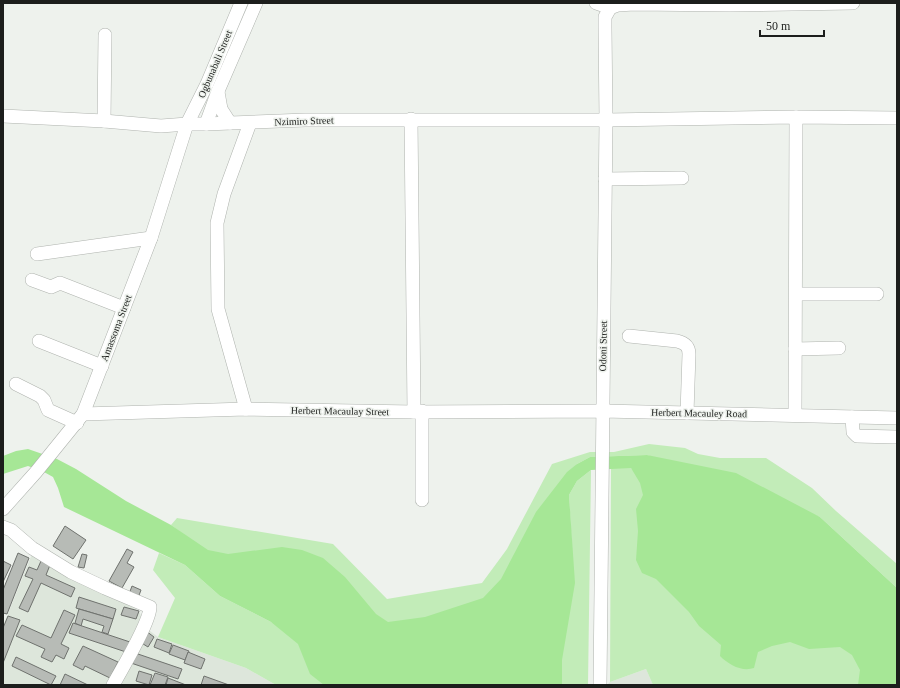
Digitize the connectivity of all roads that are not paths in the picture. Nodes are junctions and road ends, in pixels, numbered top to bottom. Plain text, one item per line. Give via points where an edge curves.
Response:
1 (241, 3) edge
2 (256, 3) edge
3 (596, 3) edge
4 (853, 3) edge
5 (610, 8) junction
6 (105, 35) dead end
7 (218, 91) junction
8 (3, 116) edge
9 (796, 116) junction
10 (897, 118) edge
11 (411, 119) junction
12 (606, 120) junction
13 (104, 121) junction
14 (230, 123) junction
15 (250, 123) junction
16 (187, 124) junction
17 (206, 124) junction
18 (682, 178) dead end
19 (605, 179) junction
20 (151, 238) junction
21 (37, 254) dead end
22 (32, 280) dead end
23 (796, 294) junction
24 (877, 294) dead end
25 (124, 308) junction
26 (629, 336) dead end
27 (39, 341) dead end
28 (839, 348) dead end
29 (796, 349) junction
30 (102, 366) junction
31 (16, 384) dead end
32 (246, 410) junction
33 (418, 411) junction
34 (600, 411) junction
35 (687, 413) junction
36 (795, 416) junction
37 (852, 417) junction
38 (80, 418) junction
39 (897, 418) edge
40 (895, 437) dead end
41 (422, 500) dead end
42 (3, 509) edge
43 (3, 527) edge
44 (113, 685) edge
45 (600, 685) edge

1 - 16 street, Ogbunabali Street
2 - 7 street, Ogbunabali Street
3 - 5 street
4 - 5 street via 634,4
5 - 12 street, Odoni Street via 605,17 604,28
6 - 13 street
7 - 14 street via 221,109
7 - 17 street, Ogbunabali Street
8 - 13 street, Nzimiro Street
9 - 10 street, Nzimiro Street
9 - 12 street, Nzimiro Street
9 - 23 street
11 - 12 street, Nzimiro Street
11 - 15 street, Nzimiro Street
11 - 33 street
12 - 19 street, Odoni Street
13 - 16 street, Nzimiro Street via 161,126
14 - 15 street, Nzimiro Street
14 - 17 street, Nzimiro Street
15 - 32 street via 224,194 217,222 218,309
16 - 17 street, Nzimiro Street
16 - 20 street, Amassoma Street
18 - 19 street
19 - 34 street, Odoni Street
20 - 21 street
20 - 25 street, Amassoma Street
22 - 25 street via 51,287 60,283
23 - 24 street
23 - 29 street
25 - 30 street, Amassoma Street
26 - 35 street via 677,341 686,345 689,349
27 - 30 street
28 - 29 street
29 - 36 street
30 - 38 street, Amassoma Street
31 - 38 street via 40,396 48,410
32 - 33 street, Herbert Macaulay Street
32 - 38 street, Herbert Macaulay Street
33 - 34 street, Herbert Macaulay Street
33 - 41 street
34 - 35 street, Herbert Macauley Road
34 - 45 street, Odoni Street via 603,449
35 - 36 street, Herbert Macauley Road
36 - 37 street, Herbert Macauley Road
37 - 39 street, Herbert Macauley Road
37 - 40 street via 853,432 857,436
38 - 42 street, Amassoma Street
43 - 44 street via 71,572 150,606 144,625

